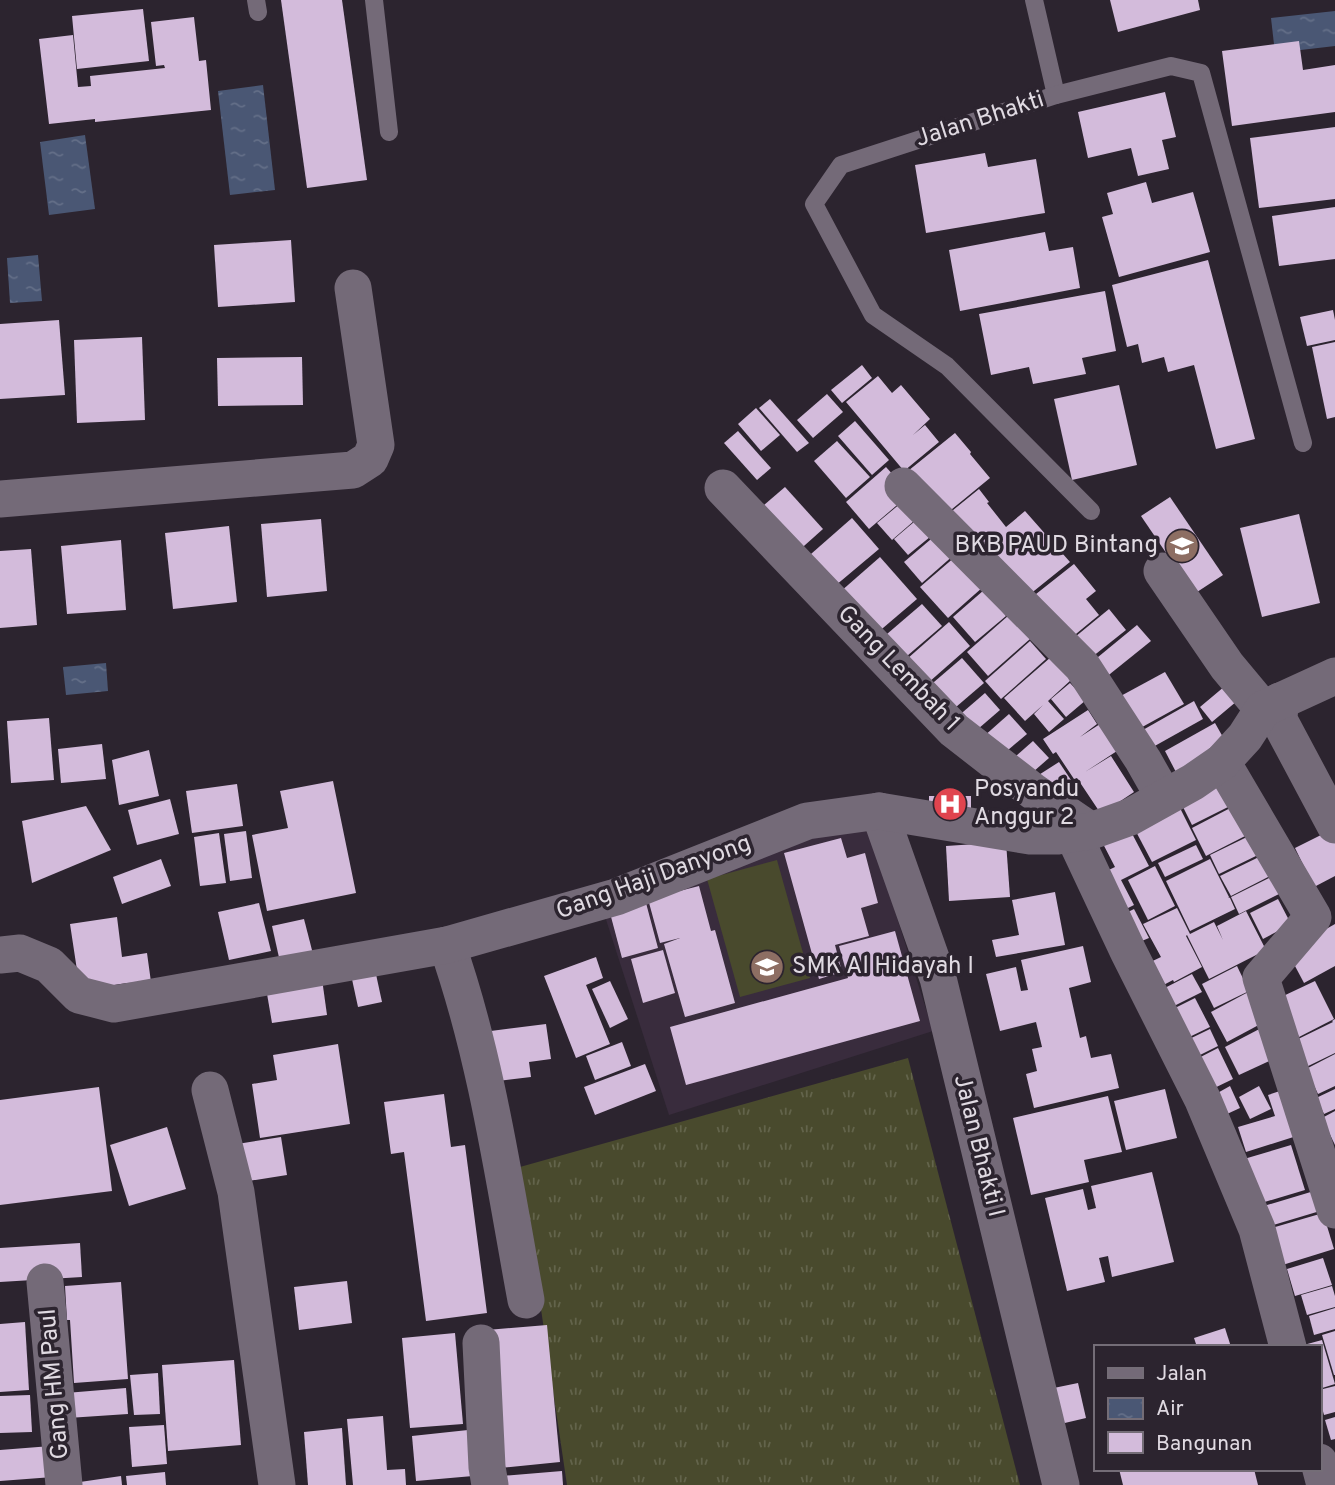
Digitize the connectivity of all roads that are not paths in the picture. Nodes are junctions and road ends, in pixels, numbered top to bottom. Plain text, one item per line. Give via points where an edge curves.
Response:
1 (374, 0) edge
2 (1034, 0) edge
3 (1056, 96) junction
4 (389, 132) dead end
5 (353, 288) dead end
6 (1303, 443) dead end
7 (903, 486) dead end
8 (723, 488) dead end
9 (0, 499) edge
10 (1091, 511) dead end
11 (1163, 571) dead end
12 (1335, 676) edge
13 (1272, 705) junction
14 (1222, 762) junction
15 (1164, 797) junction
16 (879, 811) junction
17 (1335, 825) edge
18 (1082, 832) junction
19 (447, 945) junction
20 (0, 955) edge
21 (210, 1090) dead end
22 (1335, 1210) edge
23 (45, 1282) dead end
24 (526, 1300) dead end
25 (481, 1343) dead end
26 (1287, 1345) edge
27 (64, 1485) edge
28 (276, 1485) edge
29 (490, 1485) edge
30 (1060, 1485) edge

1 - 4 lane
2 - 3 lane
3 - 6 lane, Jalan Bhakti via 1171,66 1201,73
3 - 10 lane, Jalan Bhakti via 841,164 814,204 873,314 947,366
5 - 9 street via 376,445 370,459 353,470
7 - 15 street via 1082,666
8 - 18 street, Gang Lembah 1 via 954,730
11 - 13 street via 1227,666
12 - 13 street
13 - 14 street, Gang Haji Danyong
13 - 17 street
14 - 15 street, Gang Haji Danyong
14 - 22 street via 1313,917 1261,978
15 - 18 street, Gang Haji Danyong via 1130,817
16 - 18 street, Gang Haji Danyong via 1030,836
16 - 19 street, Gang Haji Danyong via 807,821 616,897
16 - 30 street, Jalan Bhakti I via 938,978
18 - 26 street via 1128,951 1209,1113 1257,1229
19 - 20 street, Gang Haji Danyong via 114,1004 79,995 49,965 19,953
19 - 24 street via 489,1096
21 - 28 street via 236,1192
23 - 27 street, Gang HM Paul
25 - 29 street

